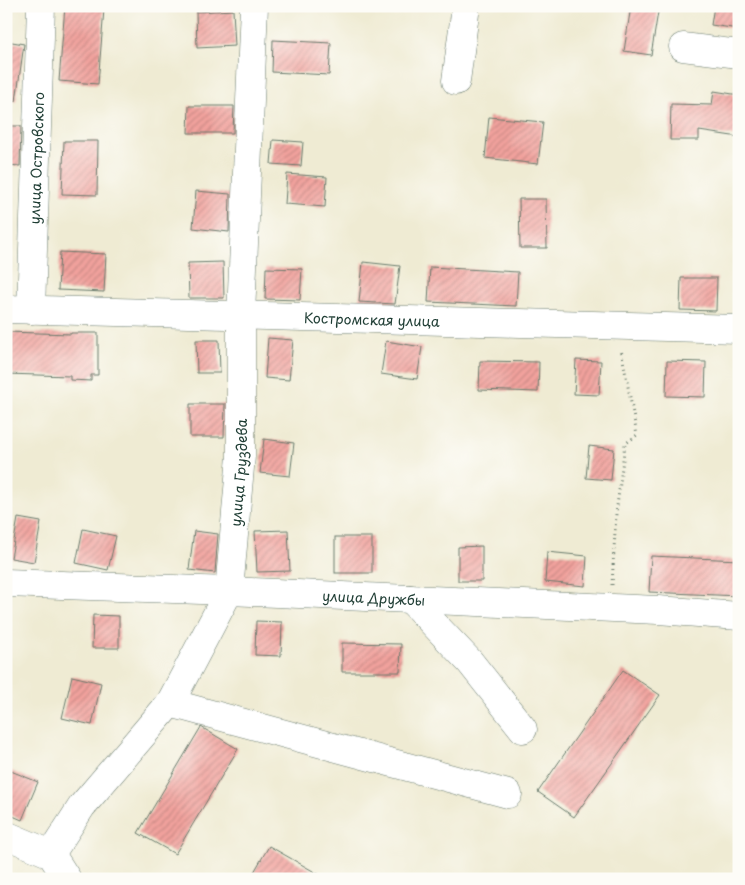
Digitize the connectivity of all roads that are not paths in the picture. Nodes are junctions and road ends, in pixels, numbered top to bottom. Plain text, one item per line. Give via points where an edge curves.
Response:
1 (41, 6) edge
2 (254, 6) edge
3 (466, 6) edge
4 (683, 47) dead end
5 (739, 54) edge
6 (456, 81) dead end
7 (19, 310) edge
8 (241, 315) junction
9 (739, 329) edge
10 (6, 583) edge
11 (229, 591) junction
12 (410, 599) junction
13 (739, 616) edge
14 (170, 702) junction
15 (523, 729) dead end
16 (508, 794) dead end
17 (6, 835) edge
18 (51, 854) junction
19 (67, 879) edge

1 - 7 street, улица Островского
2 - 8 street, улица Груздева
3 - 6 street
4 - 5 street
7 - 8 street, Костромская улица
8 - 9 street, Костромская улица
8 - 11 street, улица Груздева via 241,456
10 - 11 street, улица Дружбы
11 - 12 street, улица Дружбы
11 - 14 street, улица Груздева
12 - 13 street, улица Дружбы
12 - 15 street via 470,662
14 - 16 street
14 - 18 street, улица Груздева via 82,806
17 - 18 street
18 - 19 street

